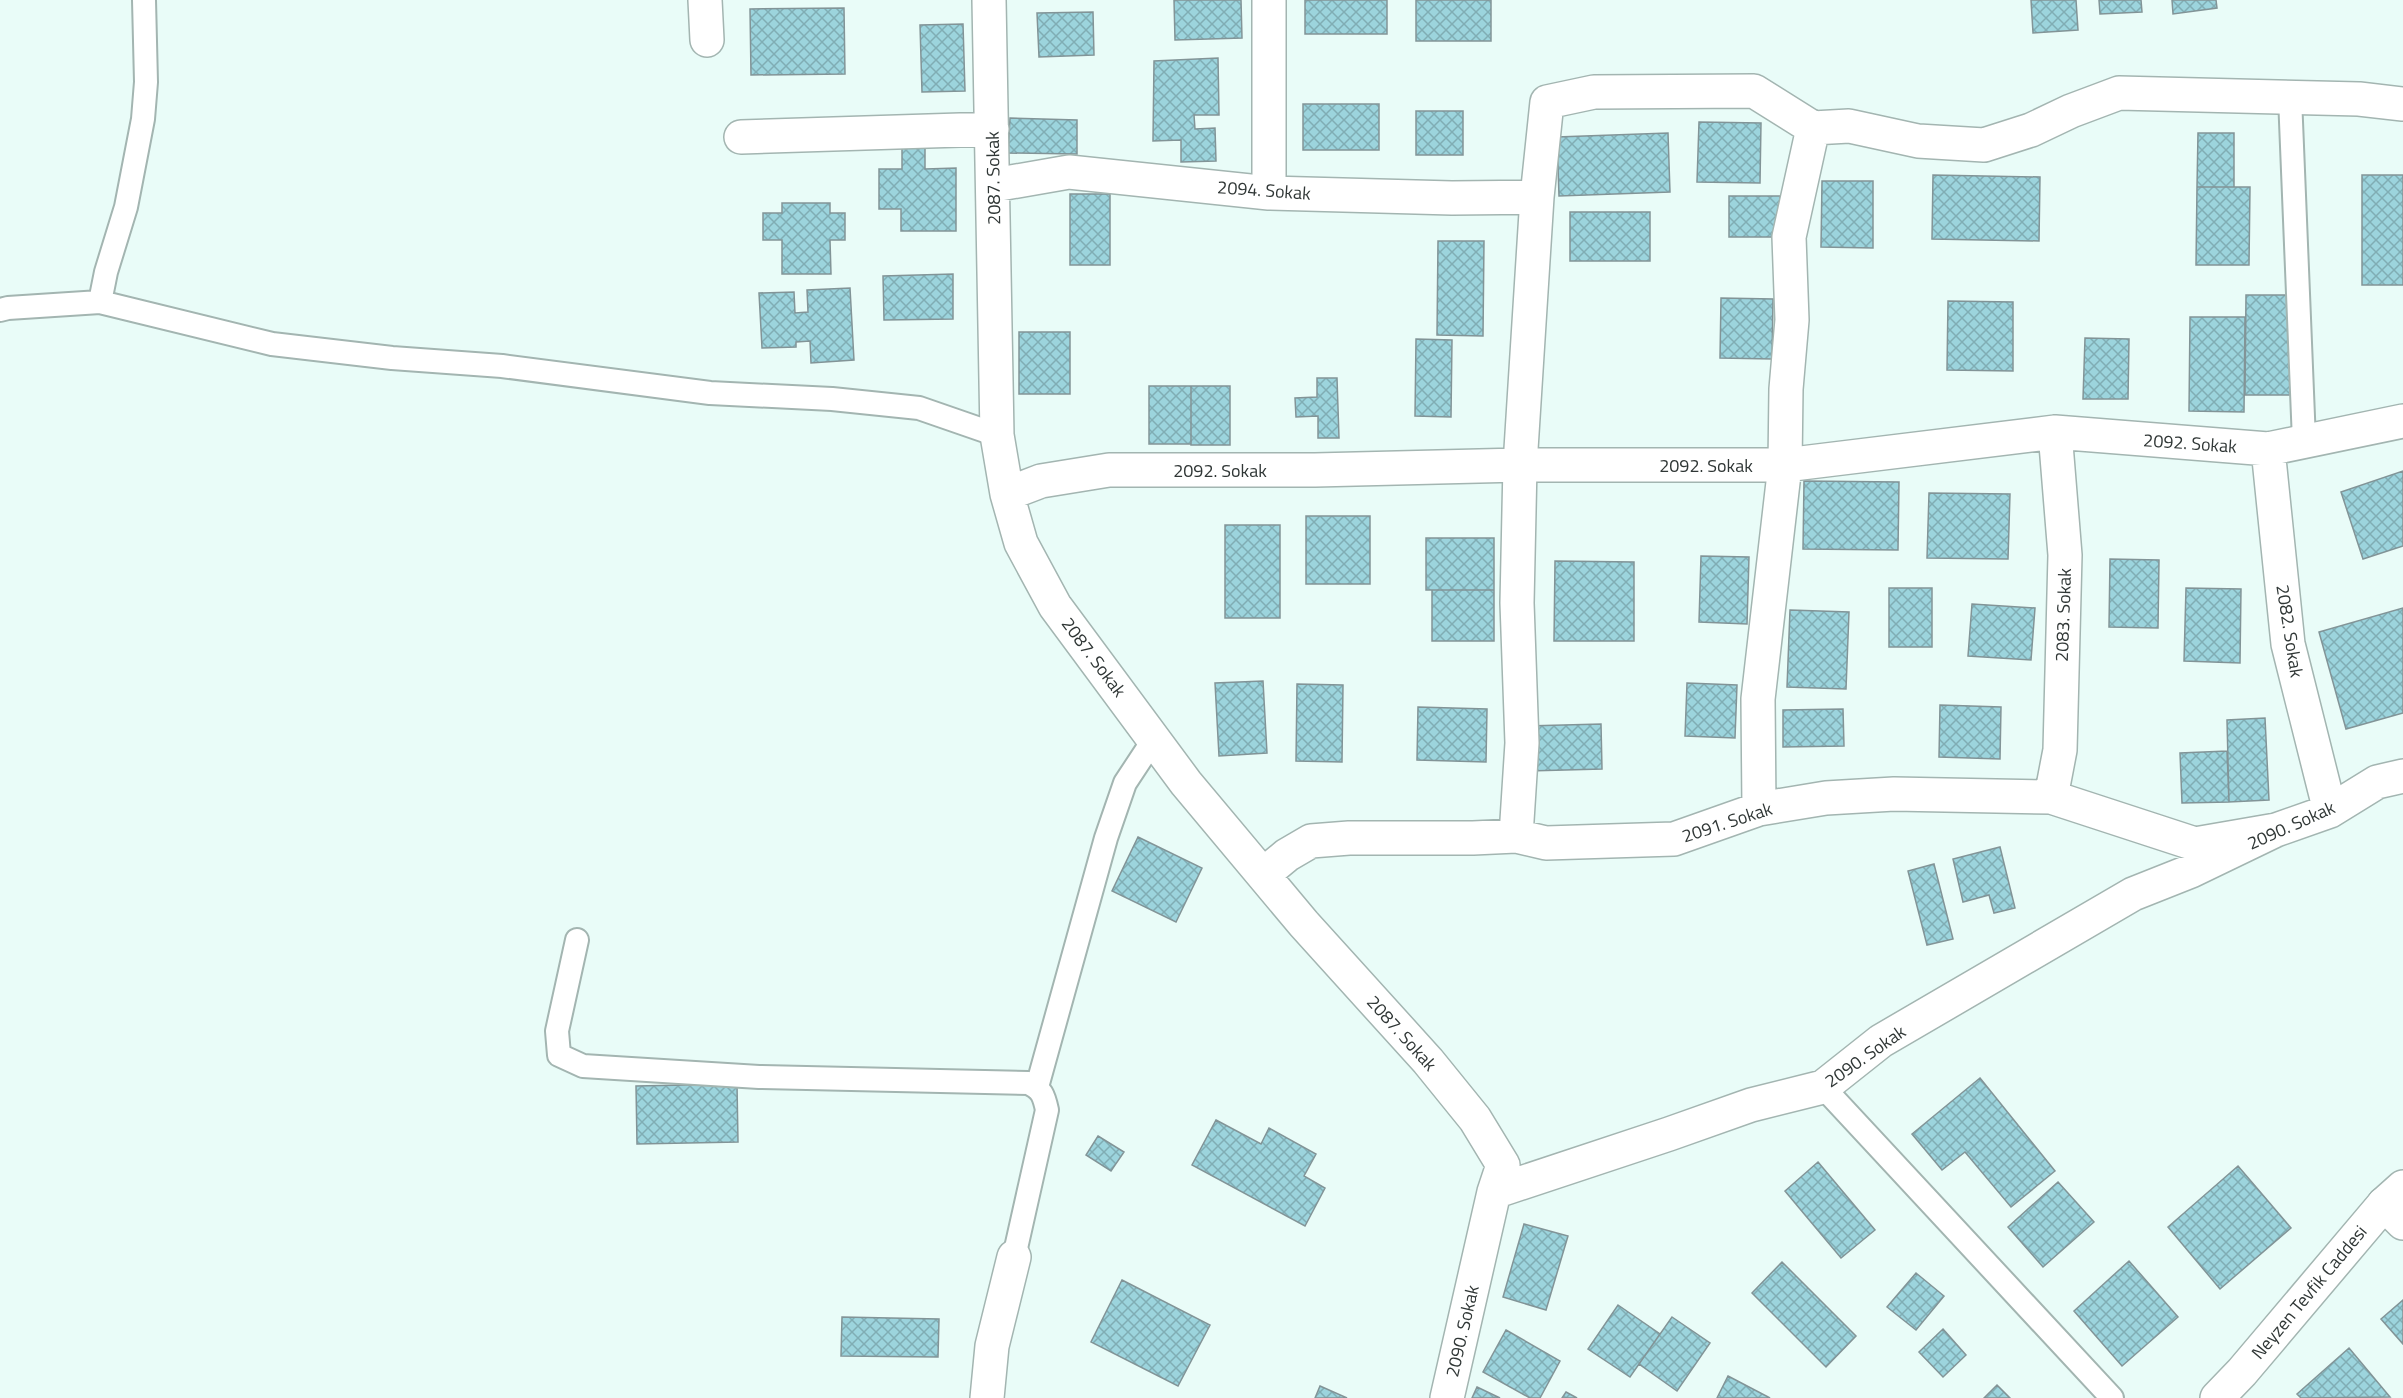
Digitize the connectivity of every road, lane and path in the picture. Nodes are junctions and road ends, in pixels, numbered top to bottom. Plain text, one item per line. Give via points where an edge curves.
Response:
1 (144, 0) edge
2 (705, 0) edge
3 (989, 0) edge
4 (1269, 0) edge
5 (706, 40) dead end
6 (2290, 97) junction
7 (2403, 104) edge
8 (1813, 128) junction
9 (992, 129) junction
10 (741, 137) dead end
11 (994, 185) junction
12 (1269, 193) junction
13 (1537, 197) junction
14 (100, 302) junction
15 (0, 310) edge
16 (2403, 422) edge
17 (2055, 432) junction
18 (997, 435) junction
19 (2304, 441) junction
20 (2268, 449) junction
21 (1520, 465) junction
22 (1785, 465) junction
23 (1007, 494) junction
24 (1154, 739) junction
25 (2403, 776) edge
26 (2051, 796) junction
27 (1759, 809) junction
28 (2330, 811) junction
29 (2276, 830) junction
30 (1516, 836) junction
31 (1264, 874) junction
32 (577, 940) dead end
33 (1823, 1087) junction
34 (1037, 1088) junction
35 (1494, 1192) junction
36 (2396, 1205) edge
37 (1014, 1257) joint
38 (987, 1398) edge
39 (1447, 1398) edge
40 (2112, 1398) edge
41 (2217, 1398) edge

1 - 14 lane via 143,119 126,207
2 - 5 street
3 - 9 street, 2087. Sokak
4 - 12 street
6 - 7 street
6 - 8 street via 2119,93 1984,146 1918,141 1849,126
6 - 19 lane
8 - 13 street via 1754,91 1594,92 1547,102
8 - 22 street via 1789,237 1792,320
9 - 10 street
9 - 11 street, 2087. Sokak
11 - 12 street, 2094. Sokak via 1069,172
11 - 18 street, 2087. Sokak
12 - 13 street, 2094. Sokak
13 - 21 street
14 - 15 lane
14 - 18 lane via 272,344 502,366 710,393 919,408
16 - 19 street, 2092. Sokak
17 - 20 street, 2092. Sokak
17 - 22 street, 2092. Sokak
17 - 26 street, 2083. Sokak via 2065,555 2060,750
18 - 23 street, 2087. Sokak
19 - 20 street, 2092. Sokak
20 - 28 street, 2082. Sokak via 2288,644
21 - 22 street, 2092. Sokak
21 - 23 street, 2092. Sokak via 1109,470 1041,481
21 - 30 street via 1517,603 1522,743
22 - 27 street via 1758,699
23 - 24 street, 2087. Sokak via 1021,543 1055,606
24 - 31 street, 2087. Sokak
24 - 34 lane via 1125,783 1106,838
25 - 28 street, 2090. Sokak via 2377,782
26 - 27 street, 2091. Sokak via 1894,794 1826,798
26 - 29 street, 2091. Sokak via 2195,844
27 - 30 street, 2091. Sokak via 1674,839 1546,843
28 - 29 street, 2090. Sokak
29 - 33 street, 2090. Sokak via 2191,872 2133,894 1881,1041
30 - 31 street, 2091. Sokak via 1311,841
31 - 35 street, 2087. Sokak via 1475,1119 1503,1165
32 - 34 lane via 557,1031 559,1055 583,1066 759,1077 1028,1083
33 - 35 street, 2090. Sokak via 1751,1105
33 - 40 lane
34 - 37 lane via 1044,1095 1047,1110
35 - 39 street, 2090. Sokak
36 - 41 street, Neyzen Tevfik Caddesi
37 - 38 street via 992,1346

